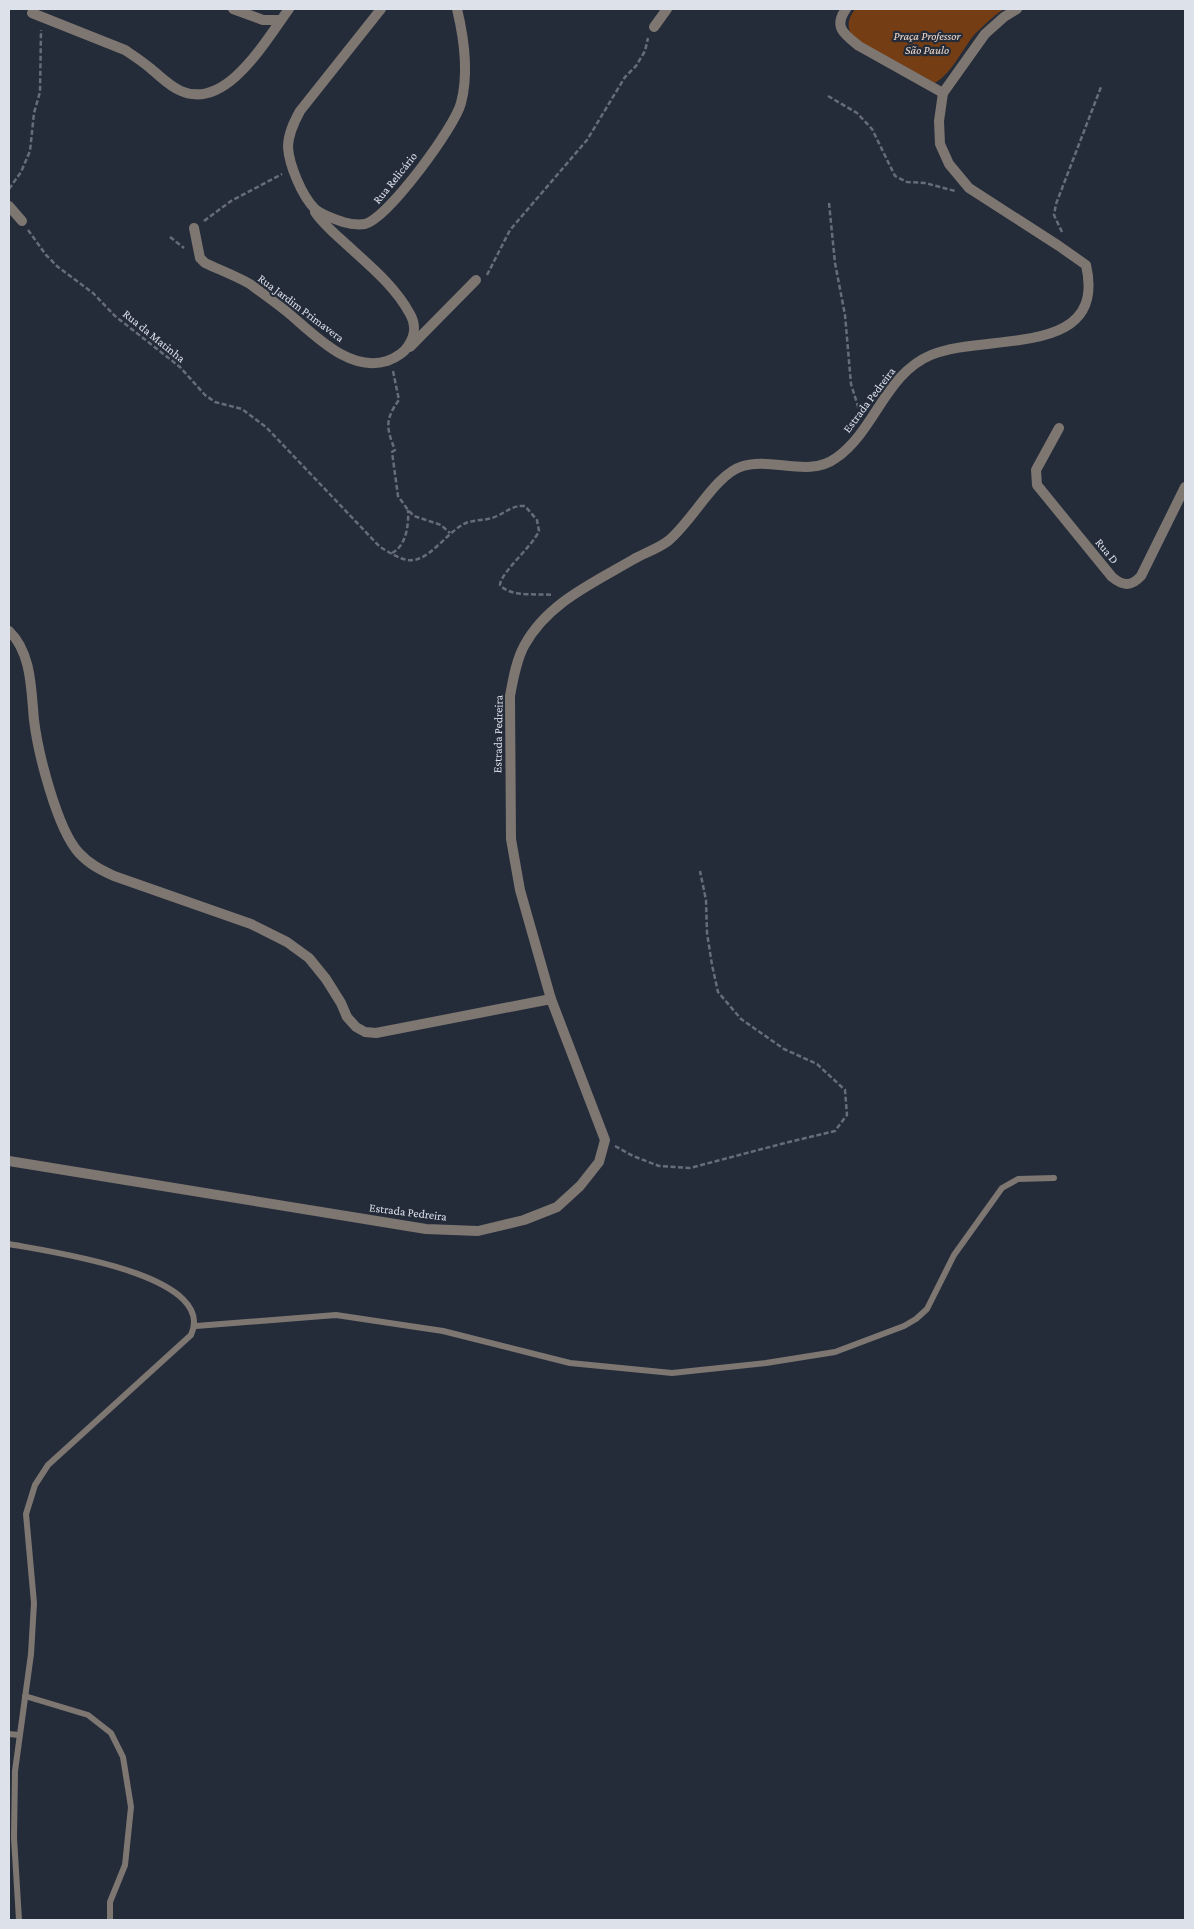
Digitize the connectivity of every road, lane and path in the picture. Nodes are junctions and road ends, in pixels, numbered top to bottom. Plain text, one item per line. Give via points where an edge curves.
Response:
1 (234, 9) edge
2 (289, 9) edge
3 (381, 9) edge
4 (457, 9) edge
5 (667, 9) edge
6 (1017, 9) edge
7 (844, 12) edge
8 (36, 15) joint
9 (280, 20) junction
10 (654, 27) joint
11 (1101, 87) dead end
12 (943, 93) junction
13 (828, 96) dead end
14 (293, 169) junction
15 (9, 189) edge
16 (960, 193) dead end
17 (308, 200) junction
18 (830, 204) dead end
19 (9, 206) edge
20 (22, 221) joint
21 (194, 228) joint
22 (1063, 234) dead end
23 (476, 280) joint
24 (405, 350) junction
25 (390, 360) junction
26 (864, 428) junction
27 (1058, 428) dead end
28 (1185, 488) edge
29 (408, 510) junction
30 (450, 532) junction
31 (392, 553) junction
32 (570, 596) junction
33 (9, 631) edge
34 (700, 871) dead end
35 (551, 999) junction
36 (605, 1140) junction
37 (9, 1161) edge
38 (1054, 1178) dead end
39 (9, 1244) edge
40 (196, 1326) junction
41 (25, 1696) junction
42 (9, 1734) edge
43 (19, 1735) junction
44 (12, 1769) edge
45 (19, 1920) edge
46 (110, 1920) edge

1 - 9 street via 263,20
2 - 9 street
3 - 14 street, Rua Relicário via 300,111 288,146
4 - 17 street, Rua Relicário via 464,56 462,102 453,123 406,188 384,212 366,224 326,216
5 - 10 street
6 - 12 street, Estrada Pedreira via 985,34
7 - 12 street via 841,30 859,46
8 - 9 street via 125,50 181,92 196,94 215,90 242,72
8 - 15 path via 40,92 30,151
10 - 23 path via 645,51 625,77 587,140 510,230 482,285
11 - 22 path via 1056,204 1054,215
12 - 26 street, Estrada Pedreira via 939,109 940,144 949,164 969,188 1086,265 1090,281 1088,297 1083,311 1072,324 1051,335 956,348 930,355 907,370
13 - 16 path via 857,113 872,129 895,176 907,182 925,183
14 - 17 street, Rua Relicário
14 - 21 path via 231,201
17 - 24 street via 330,230 402,299 414,325 412,340
18 - 26 path via 851,384
19 - 20 street
20 - 31 path, Rua da Matinha via 58,267 180,367 205,395 215,402 242,409 266,427 380,547
21 - 25 street, Rua Jardim Primavera via 200,258 205,263 248,283 321,342 367,363
23 - 24 street, Rua Jardim Primavera via 418,341
24 - 25 street, Rua Jardim Primavera
25 - 29 path via 399,400 389,416 388,430 395,450 392,452 398,496
26 - 32 street, Estrada Pedreira via 835,459 820,466 744,465 730,472 668,542
27 - 28 street, Rua D via 1036,470 1037,485 1118,582 1132,584 1141,576
29 - 30 path via 414,516
29 - 31 path via 404,541
30 - 31 path, Rua da Matinha via 433,550 416,560
30 - 32 path via 466,523 496,517 517,505 525,506 537,520 539,531 525,552 505,572 500,585 511,592
32 - 35 street, Estrada Pedreira via 549,613 523,647 510,696 511,839 520,890
33 - 35 street via 17,639 30,672 35,724 58,817 78,852 92,865 114,876 251,924 287,942 309,958 331,987 347,1017 365,1032 376,1034
34 - 36 path via 718,992 741,1019 784,1049 817,1064 845,1090 846,1115 835,1131 690,1168 659,1166
35 - 36 street, Estrada Pedreira
36 - 37 street, Estrada Pedreira via 599,1162 580,1186 556,1207 524,1220 478,1231 426,1229
38 - 40 lane via 1018,1179 1002,1188 954,1255 927,1309 916,1319 835,1352 672,1373 570,1363 442,1331 336,1315
39 - 40 lane via 87,1258 170,1288 193,1311
40 - 41 lane via 192,1335 48,1464 35,1485 26,1514 34,1602
41 - 43 lane
41 - 46 lane via 88,1715 111,1733 123,1757 131,1807 125,1864 110,1902
42 - 43 lane
43 - 44 lane
44 - 45 lane

